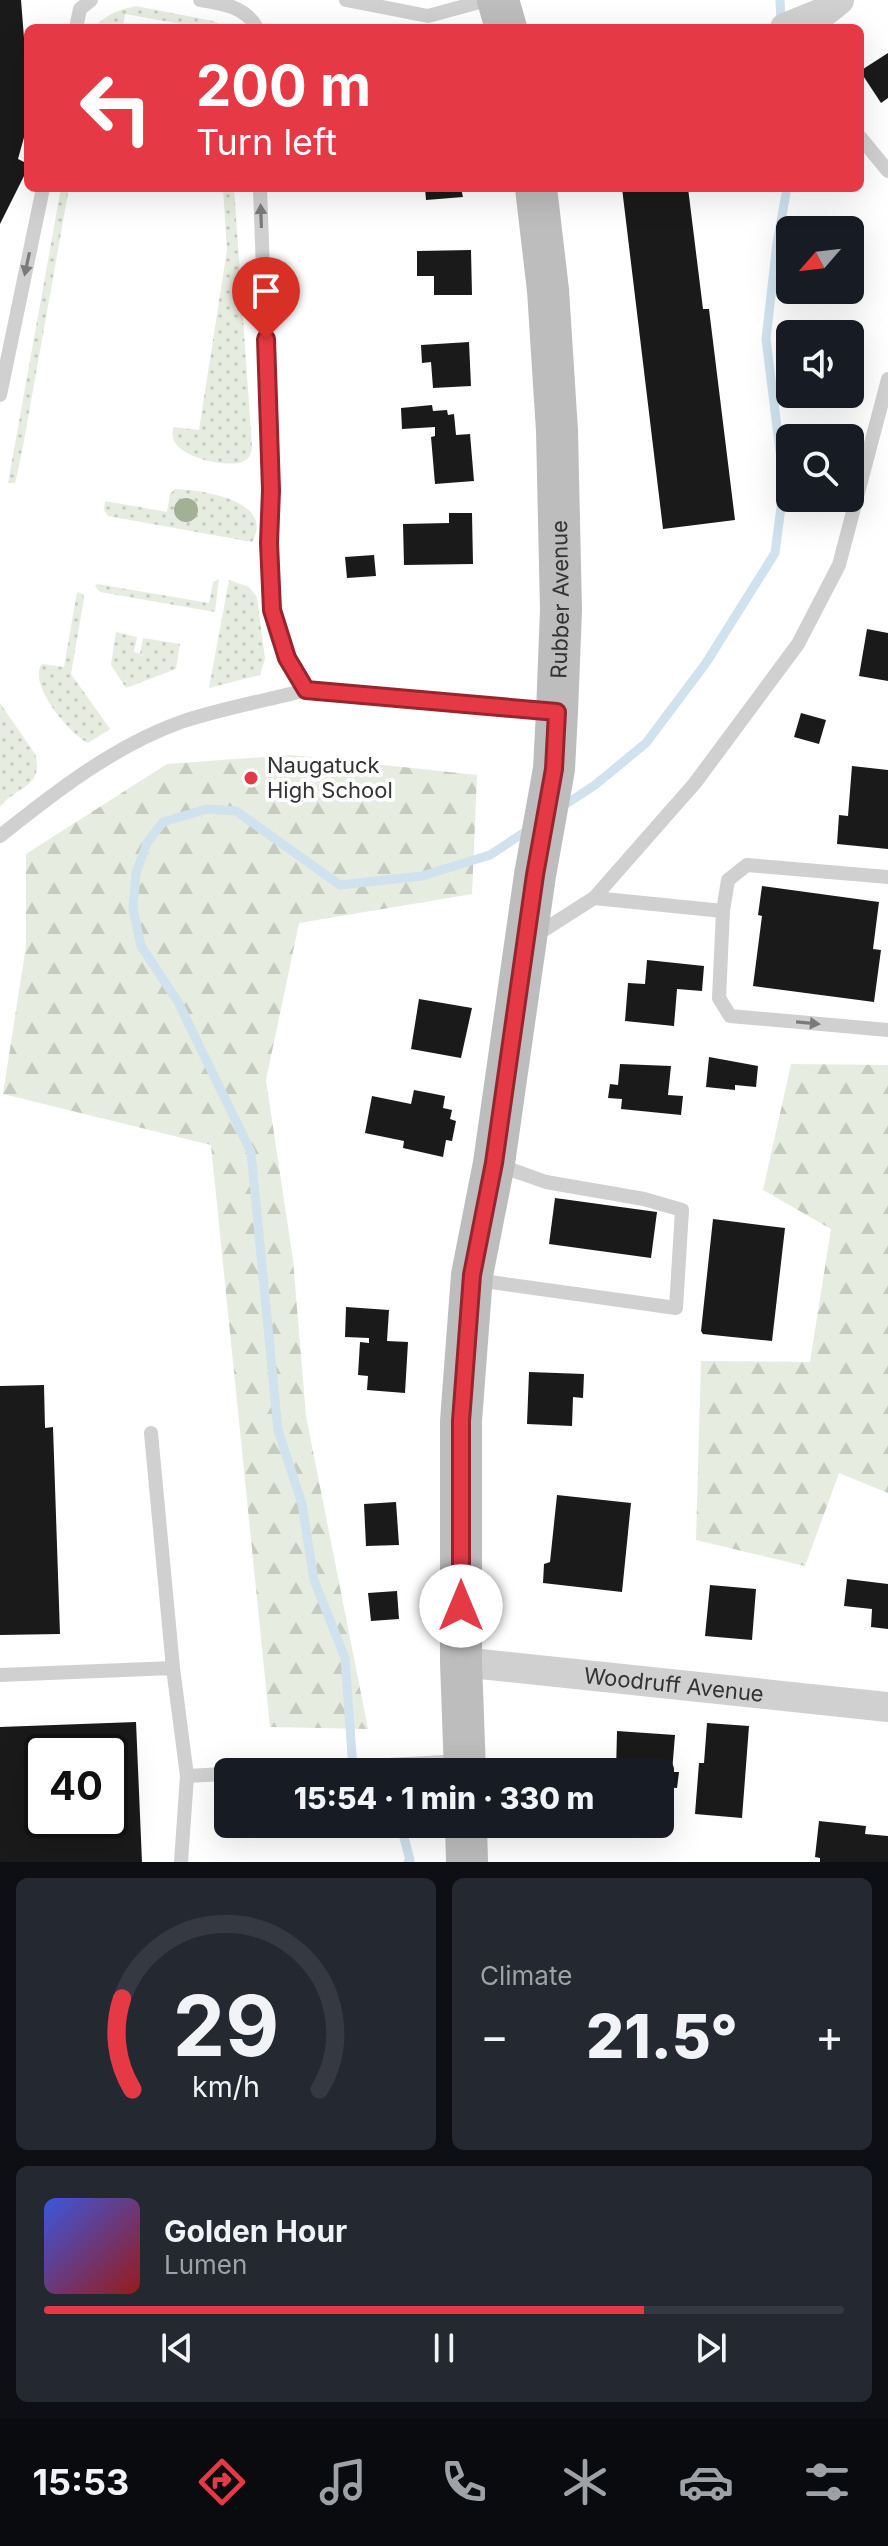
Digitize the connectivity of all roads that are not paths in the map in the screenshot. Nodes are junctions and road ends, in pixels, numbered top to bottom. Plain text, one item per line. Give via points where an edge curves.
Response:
1 (91, 0) edge
2 (200, 0) edge
3 (346, 0) edge
4 (487, 0) edge
5 (498, 0) edge
6 (77, 24) edge
7 (255, 24) edge
8 (505, 24) edge
9 (864, 142) edge
10 (888, 171) edge
11 (42, 192) edge
12 (260, 192) edge
13 (536, 192) edge
14 (888, 379) edge
15 (0, 395) edge
16 (306, 690) junction
17 (557, 712) junction
18 (0, 836) edge
19 (888, 877) edge
20 (594, 898) junction
21 (723, 911) junction
22 (525, 942) junction
23 (888, 1030) edge
24 (494, 1163) junction
25 (472, 1279) junction
26 (151, 1433) dead end
27 (461, 1662) junction
28 (173, 1668) junction
29 (0, 1675) edge
30 (888, 1707) edge
31 (464, 1758) edge
32 (214, 1774) edge
33 (187, 1776) junction
34 (466, 1838) edge
35 (181, 1862) edge
36 (467, 1862) edge

1 - 6 lane via 80,9
2 - 7 lane via 224,3
3 - 4 lane via 428,16
5 - 8 street
9 - 10 lane
11 -> 15 lane
16 -> 12 lane via 287,658 272,610
13 - 17 street, Rubber Avenue via 557,431
14 - 20 lane via 839,565 798,644 695,783
16 - 17 lane
16 - 18 lane via 182,722 148,737 70,782
17 - 22 street, Rubber Avenue via 554,769
19 - 21 lane via 747,865 728,880
20 - 21 lane
20 - 22 lane
21 -> 23 lane via 719,998 730,1016
22 - 24 street, Rubber Avenue
24 - 25 street, Rubber Avenue
24 - 25 lane via 546,1182 682,1210 676,1308
25 - 27 street, Rubber Avenue via 461,1421
26 - 28 lane
27 - 30 street, Woodruff Avenue
27 - 31 street, Rubber Avenue
28 - 29 lane
28 - 33 lane
32 - 33 lane
33 - 35 lane
34 - 36 street

